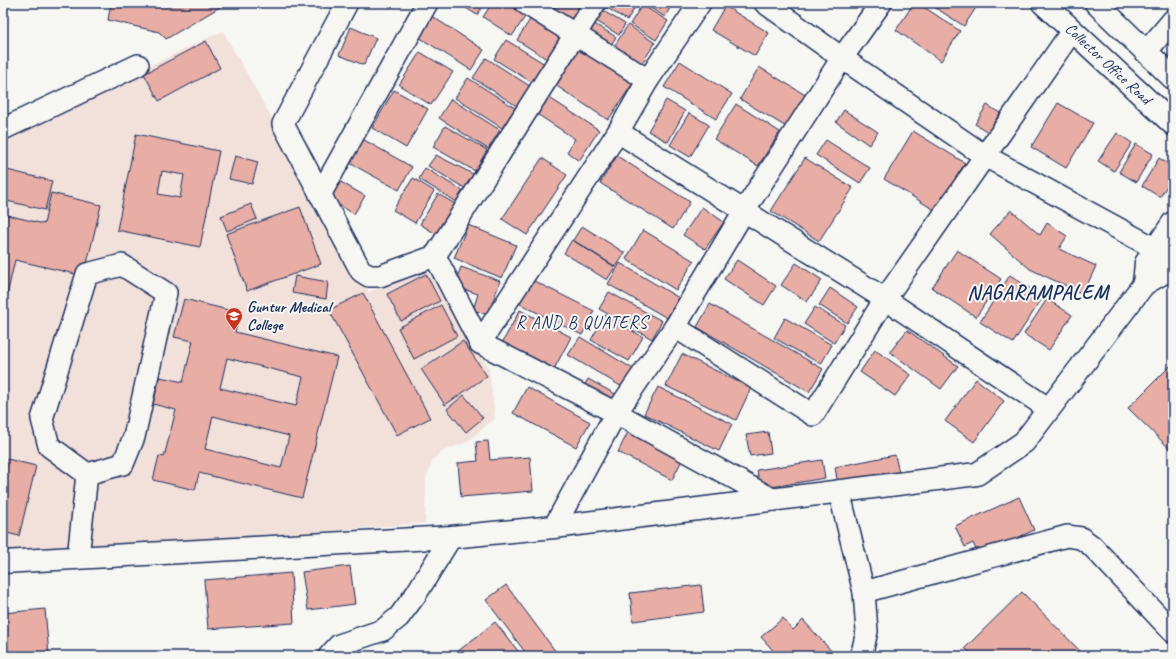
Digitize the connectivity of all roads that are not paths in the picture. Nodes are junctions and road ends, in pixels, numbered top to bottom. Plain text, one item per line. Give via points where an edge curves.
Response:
1 (347, 3) edge
2 (427, 3) edge
3 (525, 3) edge
4 (595, 3) edge
5 (700, 3) edge
6 (765, 3) edge
7 (882, 3) edge
8 (1043, 3) edge
9 (1096, 3) edge
10 (1173, 20) edge
11 (1072, 31) junction
12 (575, 33) junction
13 (1146, 52) junction
14 (842, 58) junction
15 (138, 65) dead end
16 (1173, 78) edge
17 (648, 80) junction
18 (1173, 124) edge
19 (3, 129) edge
20 (618, 132) junction
21 (985, 156) junction
22 (320, 195) junction
23 (744, 211) junction
24 (1173, 223) edge
25 (1164, 254) edge
26 (435, 256) junction
27 (885, 299) junction
28 (675, 327) junction
29 (480, 343) junction
30 (1049, 409) junction
31 (616, 413) junction
32 (87, 474) junction
33 (839, 491) junction
34 (774, 500) junction
35 (554, 527) junction
36 (451, 537) junction
37 (78, 558) junction
38 (3, 562) edge
39 (864, 592) junction
40 (1173, 632) edge
41 (329, 656) edge
42 (860, 656) edge

1 - 22 street via 283,124
2 - 22 street
3 - 12 street
4 - 12 street
5 - 17 street
6 - 14 street
7 - 14 street
8 - 11 street, Collector Office Road
9 - 13 street, Collector Office Road
10 - 13 street
11 - 18 street, Collector Office Road
11 - 21 street
12 - 17 street
12 - 26 street
13 - 16 street, Collector Office Road
14 - 21 street
14 - 23 street
15 - 19 street
17 - 20 street
20 - 23 street
20 - 29 street
21 - 25 street
21 - 27 street
22 - 26 street via 361,271 369,276 380,276
23 - 27 street
23 - 28 street
24 - 25 street
25 - 30 street via 1163,273 1144,284
26 - 29 street
27 - 28 street via 812,415
27 - 30 street
28 - 31 street
29 - 31 street
30 - 33 street via 1024,442 977,474
31 - 34 street
31 - 35 street
32 - 32 street via 123,464 134,437 166,293 122,265 87,274 42,419 49,446
32 - 37 street
33 - 34 street
33 - 39 street
34 - 35 street
35 - 36 street
36 - 37 street
36 - 41 street via 399,617 383,630 340,645
37 - 38 street
39 - 40 street via 1067,536 1081,538 1092,546
39 - 42 street via 867,631

